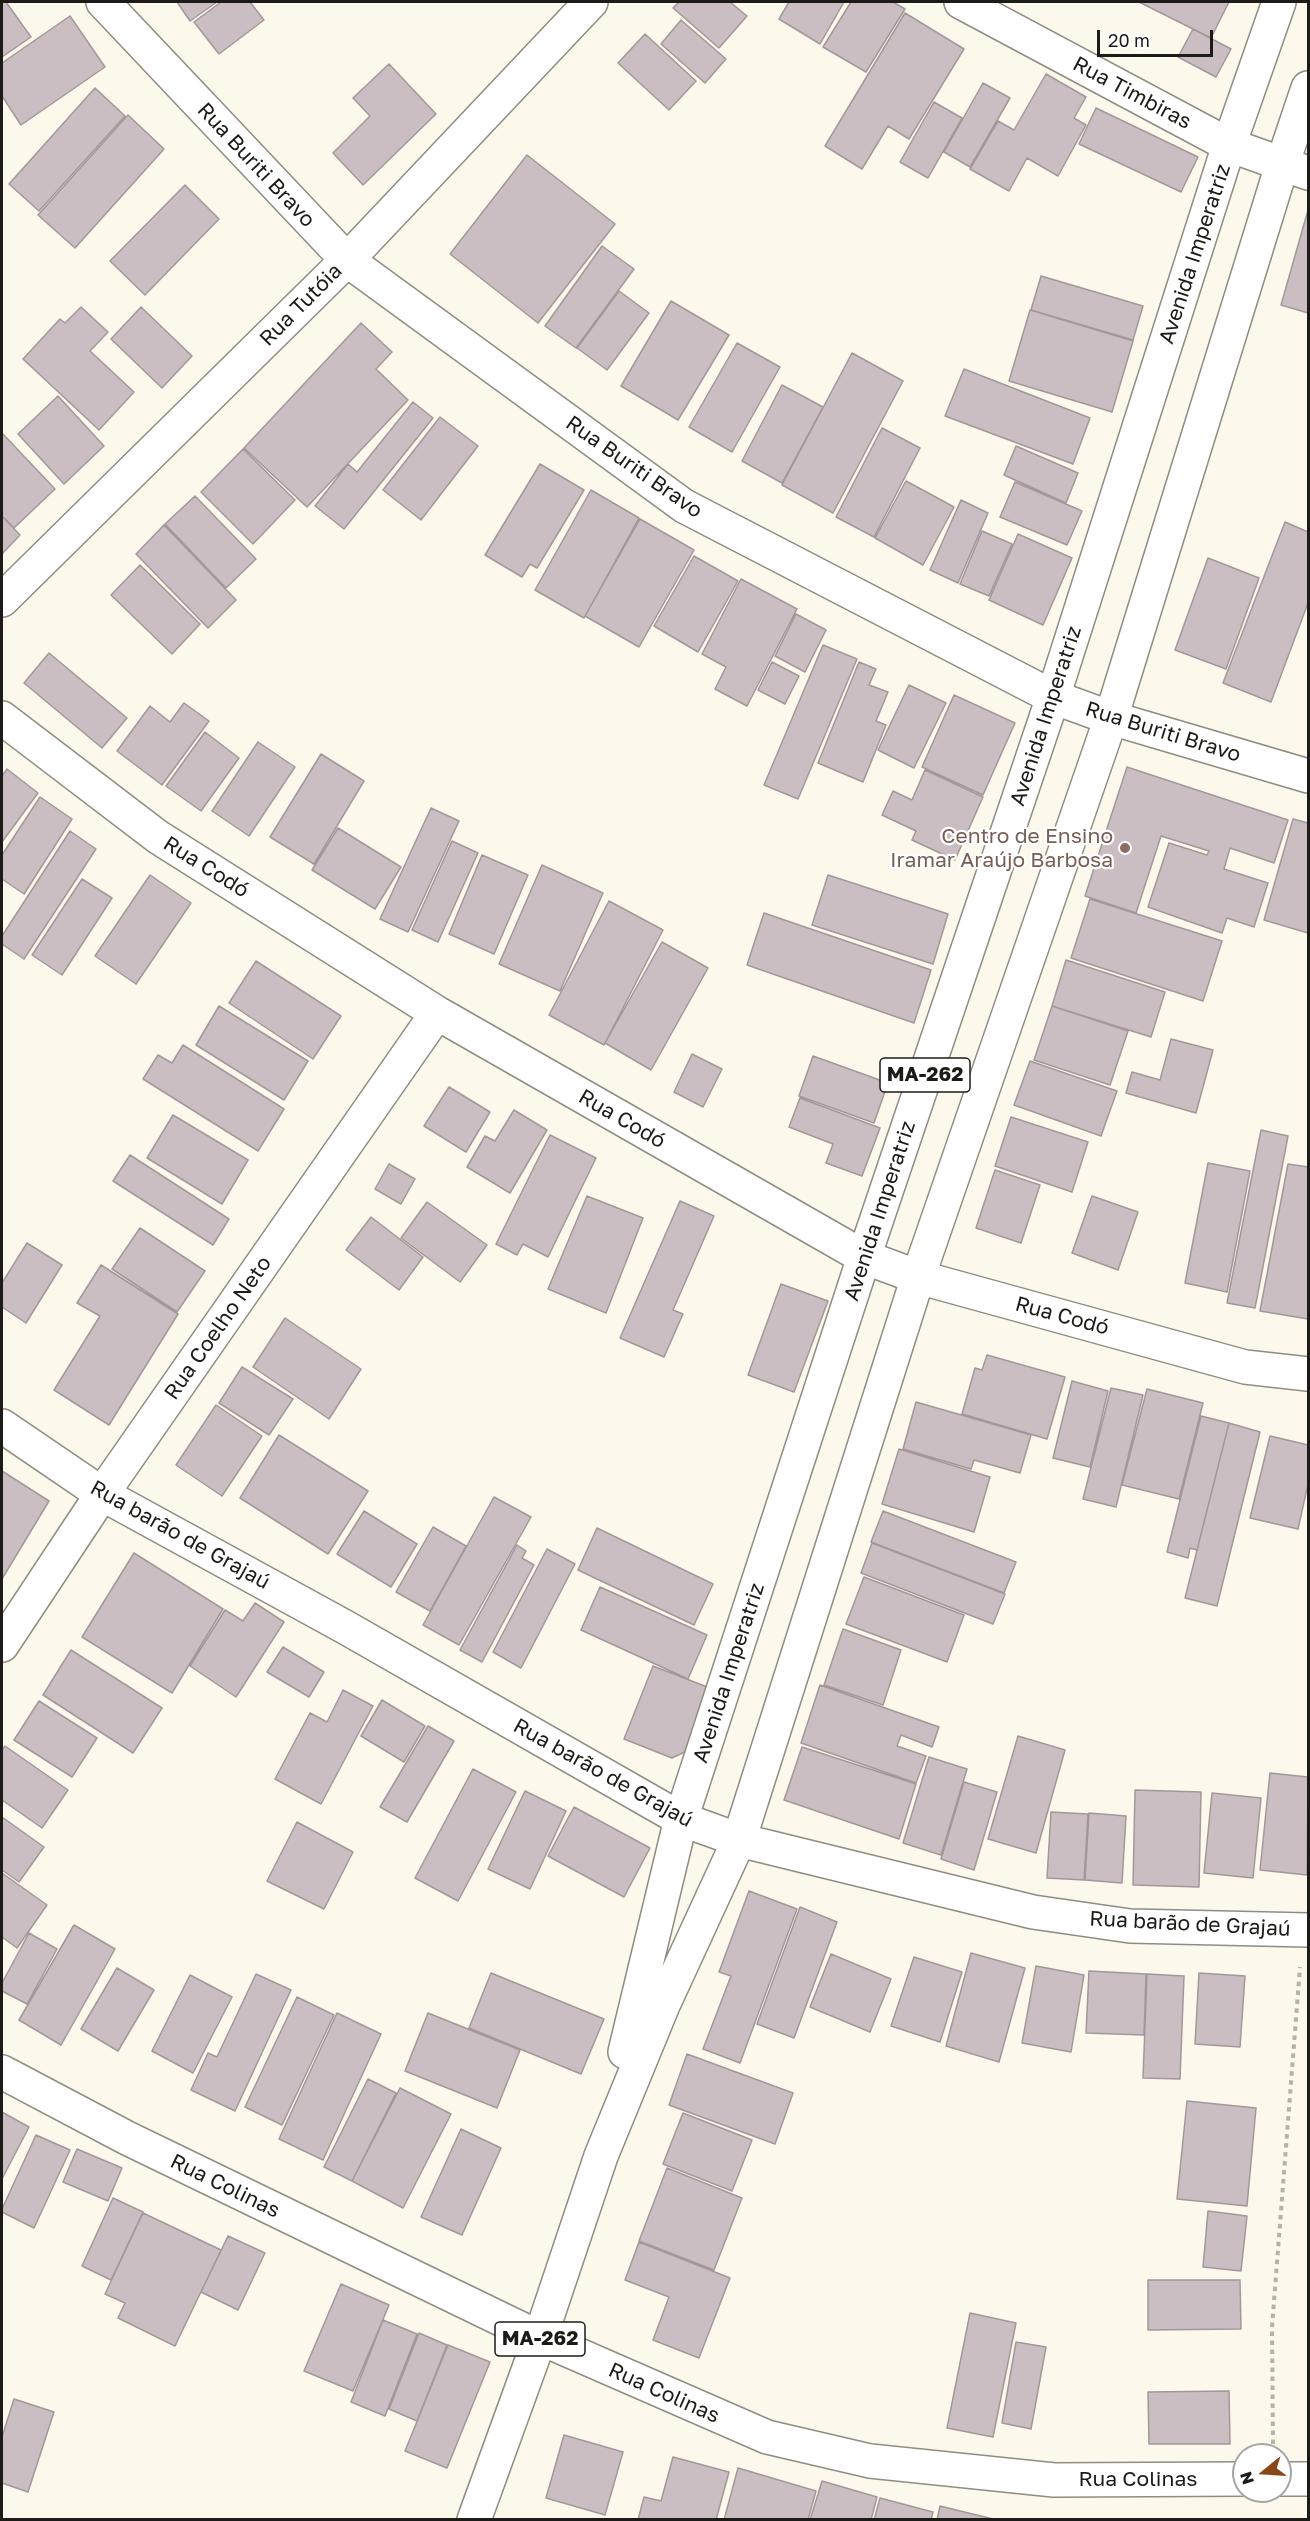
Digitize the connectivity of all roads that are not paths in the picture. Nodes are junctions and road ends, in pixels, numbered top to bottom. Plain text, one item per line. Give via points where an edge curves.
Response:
1 (103, 2) edge
2 (591, 2) edge
3 (961, 2) edge
4 (1279, 2) edge
5 (1308, 88) edge
6 (1229, 145) junction
7 (1295, 169) edge
8 (346, 260) junction
9 (2, 600) edge
10 (1053, 697) junction
11 (2, 718) edge
12 (1111, 718) junction
13 (1308, 776) edge
14 (437, 1013) junction
15 (864, 1257) junction
16 (918, 1277) junction
17 (1308, 1374) edge
18 (2, 1426) edge
19 (102, 1494) junction
20 (2, 1645) edge
21 (681, 1819) junction
22 (739, 1840) junction
23 (1305, 1930) edge
24 (2, 2072) edge
25 (601, 2156) junction
26 (540, 2338) junction
27 (1308, 2478) edge
28 (1232, 2479) edge
29 (1292, 2479) edge
30 (474, 2520) edge

1 - 8 street, Rua Buriti Bravo
2 - 8 street, Rua Tutóia
3 - 6 street, Rua Timbiras
4 - 6 street, Avenida Imperatriz / MA-262
5 - 7 street, Avenida Imperatriz
6 - 7 street, Rua Timbiras
6 - 10 street, Avenida Imperatriz / MA-262
7 - 12 street, Avenida Imperatriz
8 - 9 street, Rua Tutóia
8 - 10 street, Rua Buriti Bravo via 684,506
10 - 12 street, Rua Buriti Bravo
10 - 15 street, Avenida Imperatriz / MA-262
11 - 14 street, Rua Codó via 158,837
12 - 13 street, Rua Buriti Bravo
12 - 16 street, Avenida Imperatriz
14 - 15 street, Rua Codó
14 - 19 street, Rua Coelho Neto
15 - 16 street, Rua Codó
15 - 21 street, Avenida Imperatriz / MA-262
16 - 17 street, Rua Codó via 1245,1367
16 - 22 street, Avenida Imperatriz
18 - 19 street, Rua barão de Grajaú
19 - 20 street, Rua Coelho Neto
19 - 21 street, Rua barão de Grajaú
21 - 22 street, Rua barão de Grajaú
21 - 25 street, Avenida Imperatriz / MA-262
22 - 23 street, Rua barão de Grajaú via 1033,1912 1130,1926
22 - 25 street, Avenida Imperatriz via 663,2005
24 - 26 street, Rua Colinas via 127,2138
25 - 26 street, Avenida Imperatriz / MA-262
26 - 28 street, Rua Colinas via 767,2437 870,2461 1054,2480
26 - 30 street, Avenida Imperatriz / MA-262
27 - 29 street

